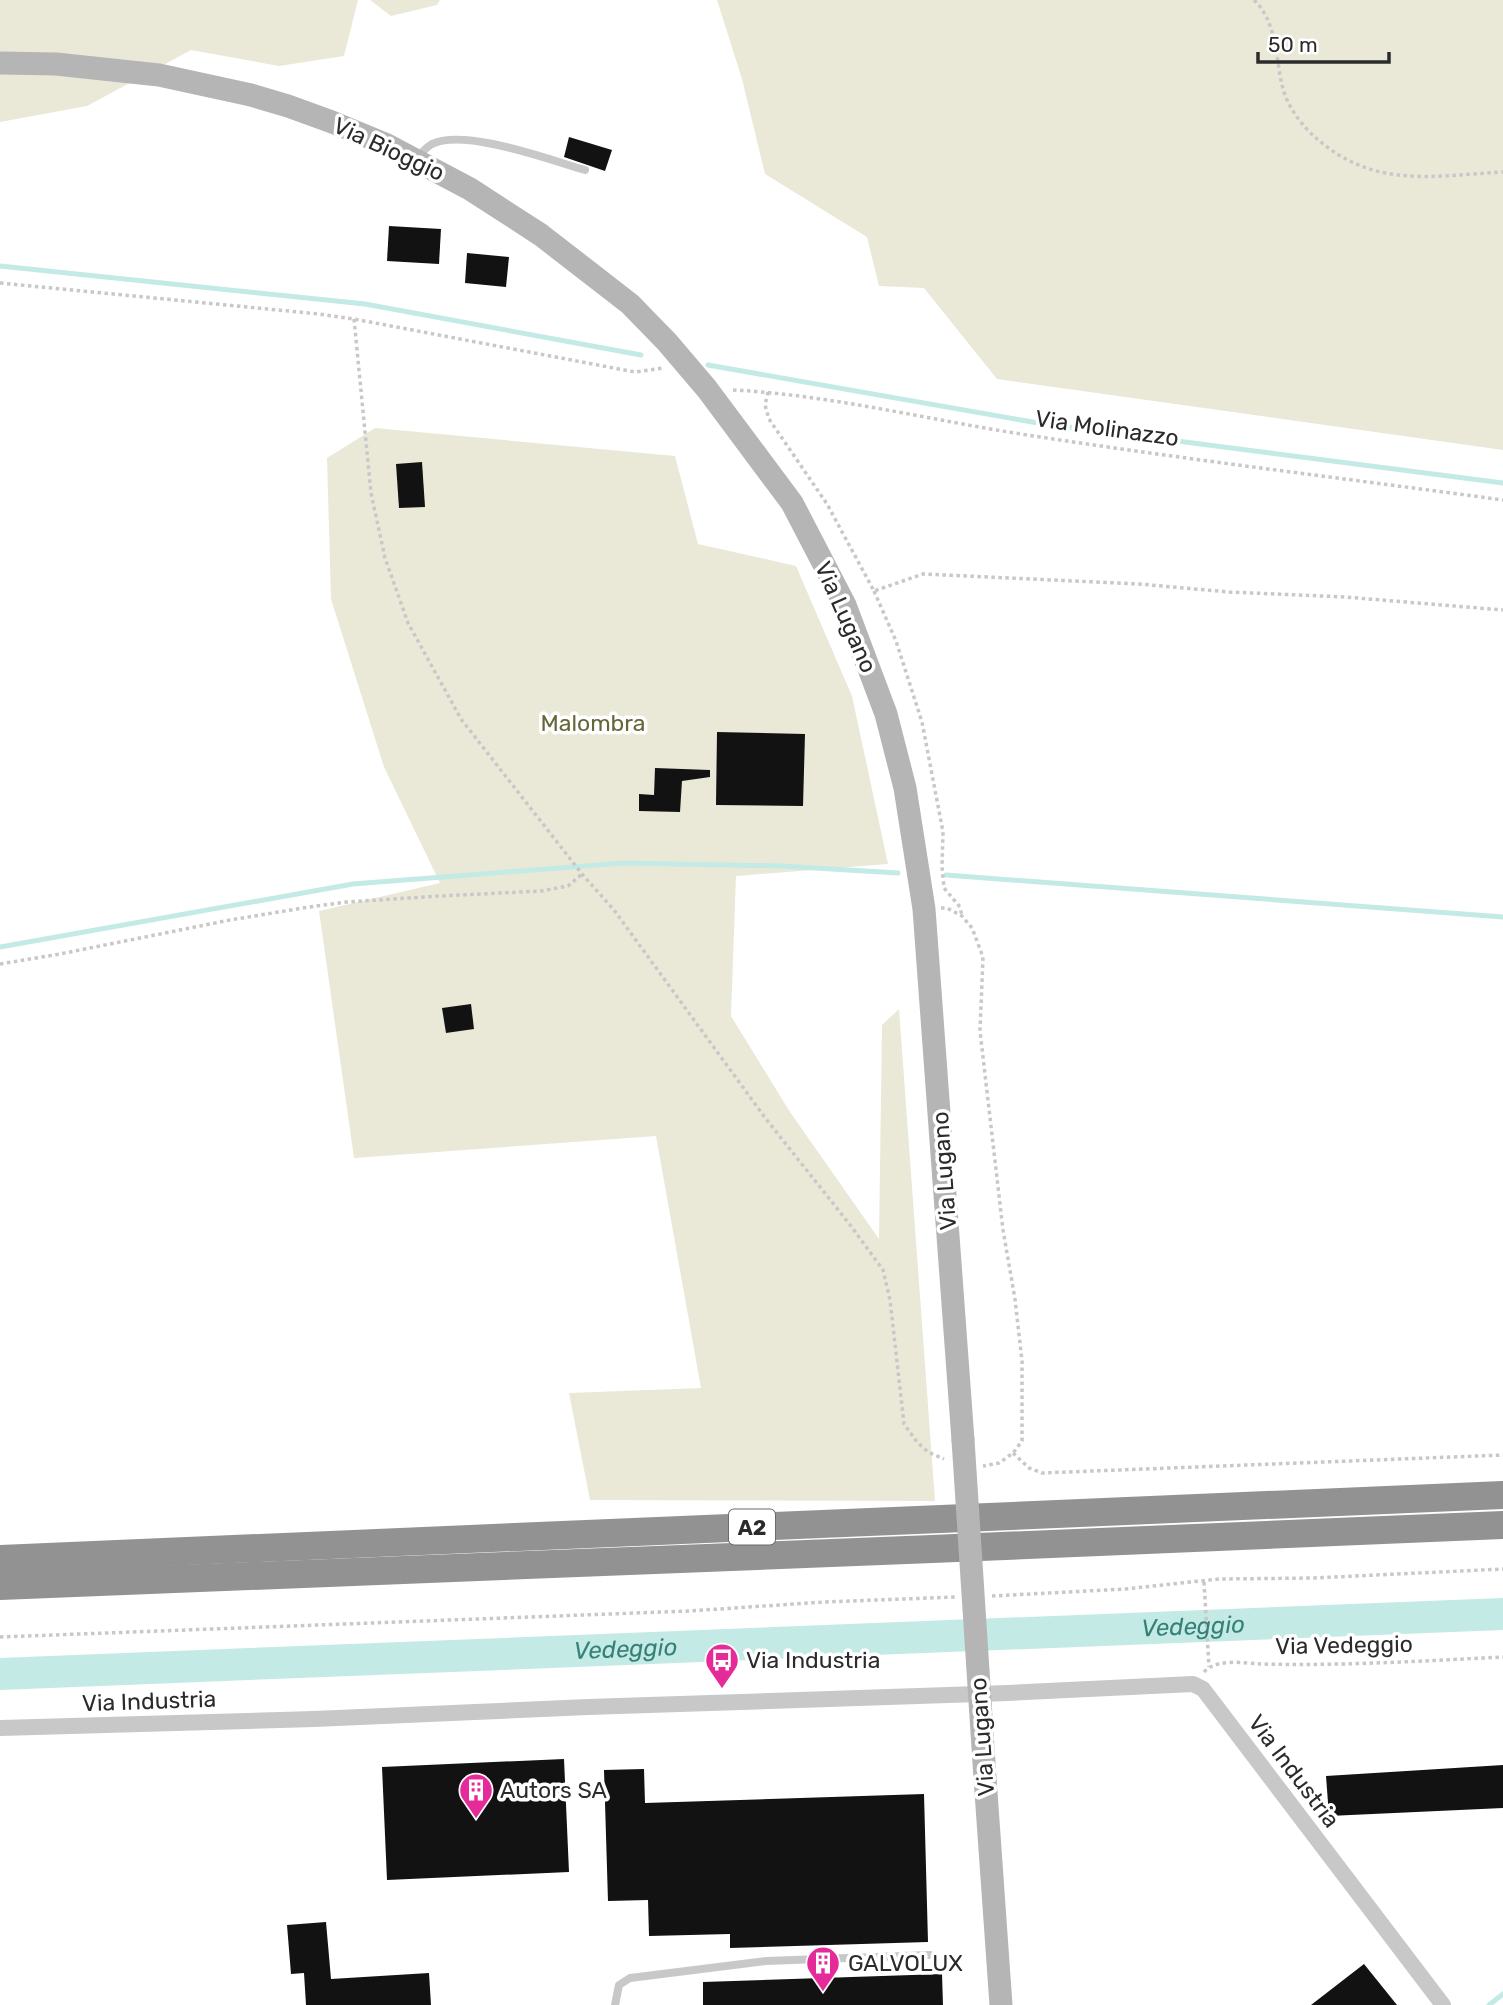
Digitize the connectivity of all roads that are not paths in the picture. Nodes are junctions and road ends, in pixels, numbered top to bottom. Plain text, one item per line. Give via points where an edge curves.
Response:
1 (0, 63) edge
2 (416, 159) junction
3 (585, 170) dead end
4 (707, 389) joint
5 (1503, 1495) edge
6 (1503, 1525) edge
7 (0, 1559) edge
8 (0, 1586) edge
9 (0, 1728) edge
10 (930, 1955) dead end
11 (615, 2005) edge
12 (1001, 2005) edge
13 (1443, 2005) edge

1 - 2 main road, Via Bioggio via 110,68 198,82 288,106
2 - 3 lane via 432,144 462,139
2 - 4 main road, Via Bioggio via 502,208 630,304
4 - 12 main road, Via Lugano, bridge via 792,503 845,605 886,714 905,788 924,909
5 - 7 highway, A2
6 - 8 highway, A2
9 - 13 street, Via Industria via 314,1720 1193,1684 1203,1689
10 - 11 lane via 766,1961 630,1978 619,1985

